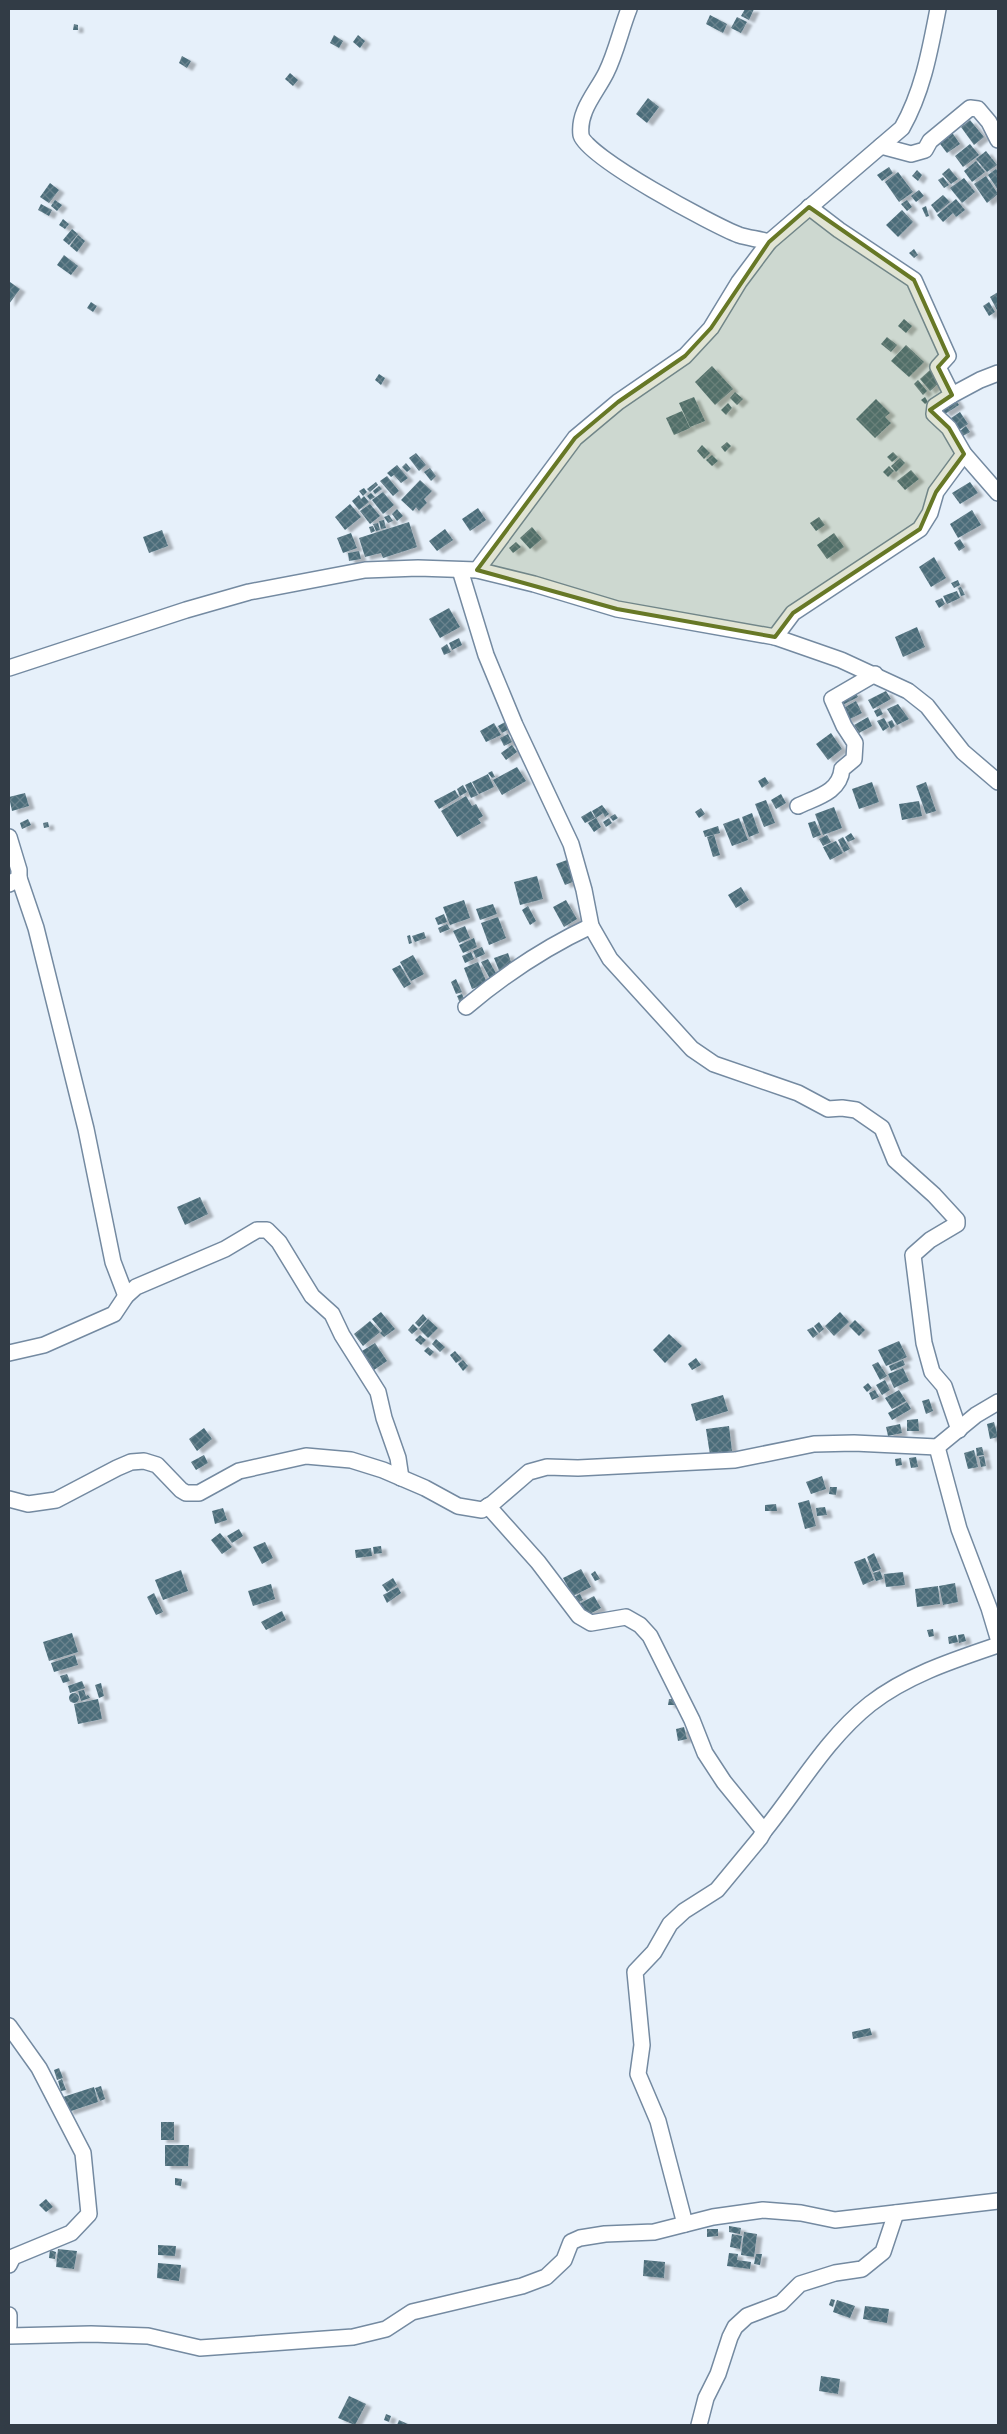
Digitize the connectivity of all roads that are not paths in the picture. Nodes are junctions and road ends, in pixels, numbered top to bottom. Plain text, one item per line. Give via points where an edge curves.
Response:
1 (629, 9) edge
2 (938, 9) edge
3 (998, 140) edge
4 (881, 146) junction
5 (809, 207) junction
6 (769, 242) junction
7 (998, 373) edge
8 (952, 395) junction
9 (964, 454) junction
10 (998, 493) edge
11 (460, 570) junction
12 (478, 570) junction
13 (775, 637) junction
14 (9, 668) edge
15 (875, 674) junction
16 (998, 782) edge
17 (798, 806) dead end
18 (9, 837) edge
19 (14, 881) edge
20 (591, 926) junction
21 (466, 1007) dead end
22 (126, 1296) junction
23 (9, 1353) edge
24 (998, 1402) edge
25 (958, 1430) junction
26 (937, 1448) junction
27 (402, 1478) junction
28 (9, 1498) edge
29 (488, 1506) junction
30 (998, 1638) edge
31 (998, 1645) edge
32 (764, 1830) junction
33 (9, 2026) edge
34 (998, 2201) edge
35 (896, 2213) junction
36 (685, 2224) junction
37 (9, 2266) edge
38 (9, 2315) edge
39 (9, 2326) edge
40 (9, 2336) edge
41 (699, 2425) edge

1 - 6 street via 606,72 582,118 584,144 647,186 739,235
2 - 4 street via 926,67 912,110 902,128
3 - 4 street via 978,109 970,108 930,141 925,150 911,154
4 - 5 street
5 - 6 street
5 - 8 street via 914,280 948,356 938,367
6 - 12 street via 711,328 685,356 618,402 575,438
7 - 8 street
8 - 9 street via 935,406 934,414 949,428
9 - 10 street
9 - 13 street via 936,492 930,513 920,529 794,613
11 - 12 street
11 - 14 street via 365,570 249,592
11 - 20 street via 486,655 570,844
12 - 13 street via 617,609
13 - 15 street
15 - 16 street via 908,690 927,706 963,752
15 - 17 street via 832,698 855,744 854,760 842,769 841,779 834,789
18 - 19 street via 19,870
19 - 22 street via 36,928 84,1119 113,1262
20 - 21 street via 562,939
20 - 25 street via 610,959 692,1049 714,1064 798,1093 828,1109 856,1110 882,1128 895,1160 957,1220 957,1224 913,1254 924,1343 932,1372 944,1386
22 - 23 street via 114,1314 44,1345
22 - 27 street via 136,1287 225,1249 257,1230 267,1230 279,1242 312,1296 332,1314 342,1336 378,1392
24 - 25 street
25 - 26 street
26 - 29 street via 814,1444 735,1460 578,1468 547,1466 529,1472
26 - 30 street via 959,1529 990,1608
27 - 28 street via 351,1460 306,1456 239,1471 199,1493 186,1493 157,1465 144,1461 117,1468 56,1500 28,1504
27 - 29 street via 458,1506 482,1510
29 - 32 street via 538,1562 579,1616 590,1623 626,1617 650,1636 676,1684 704,1753
31 - 32 street via 918,1676 869,1705 827,1749
32 - 36 street via 717,1890 670,1924 654,1952 635,1972 642,2045 638,2074 658,2121
33 - 37 street via 39,2068 83,2153 89,2214 71,2234 13,2257
34 - 35 street
35 - 36 street via 835,2220 764,2210
35 - 41 street via 883,2252 862,2269 800,2284 782,2303 747,2316 735,2327 706,2398
36 - 40 street via 654,2232 580,2238 571,2242 564,2260 546,2277 522,2286 412,2312 386,2329 352,2337 200,2348 148,2336
38 - 39 street

